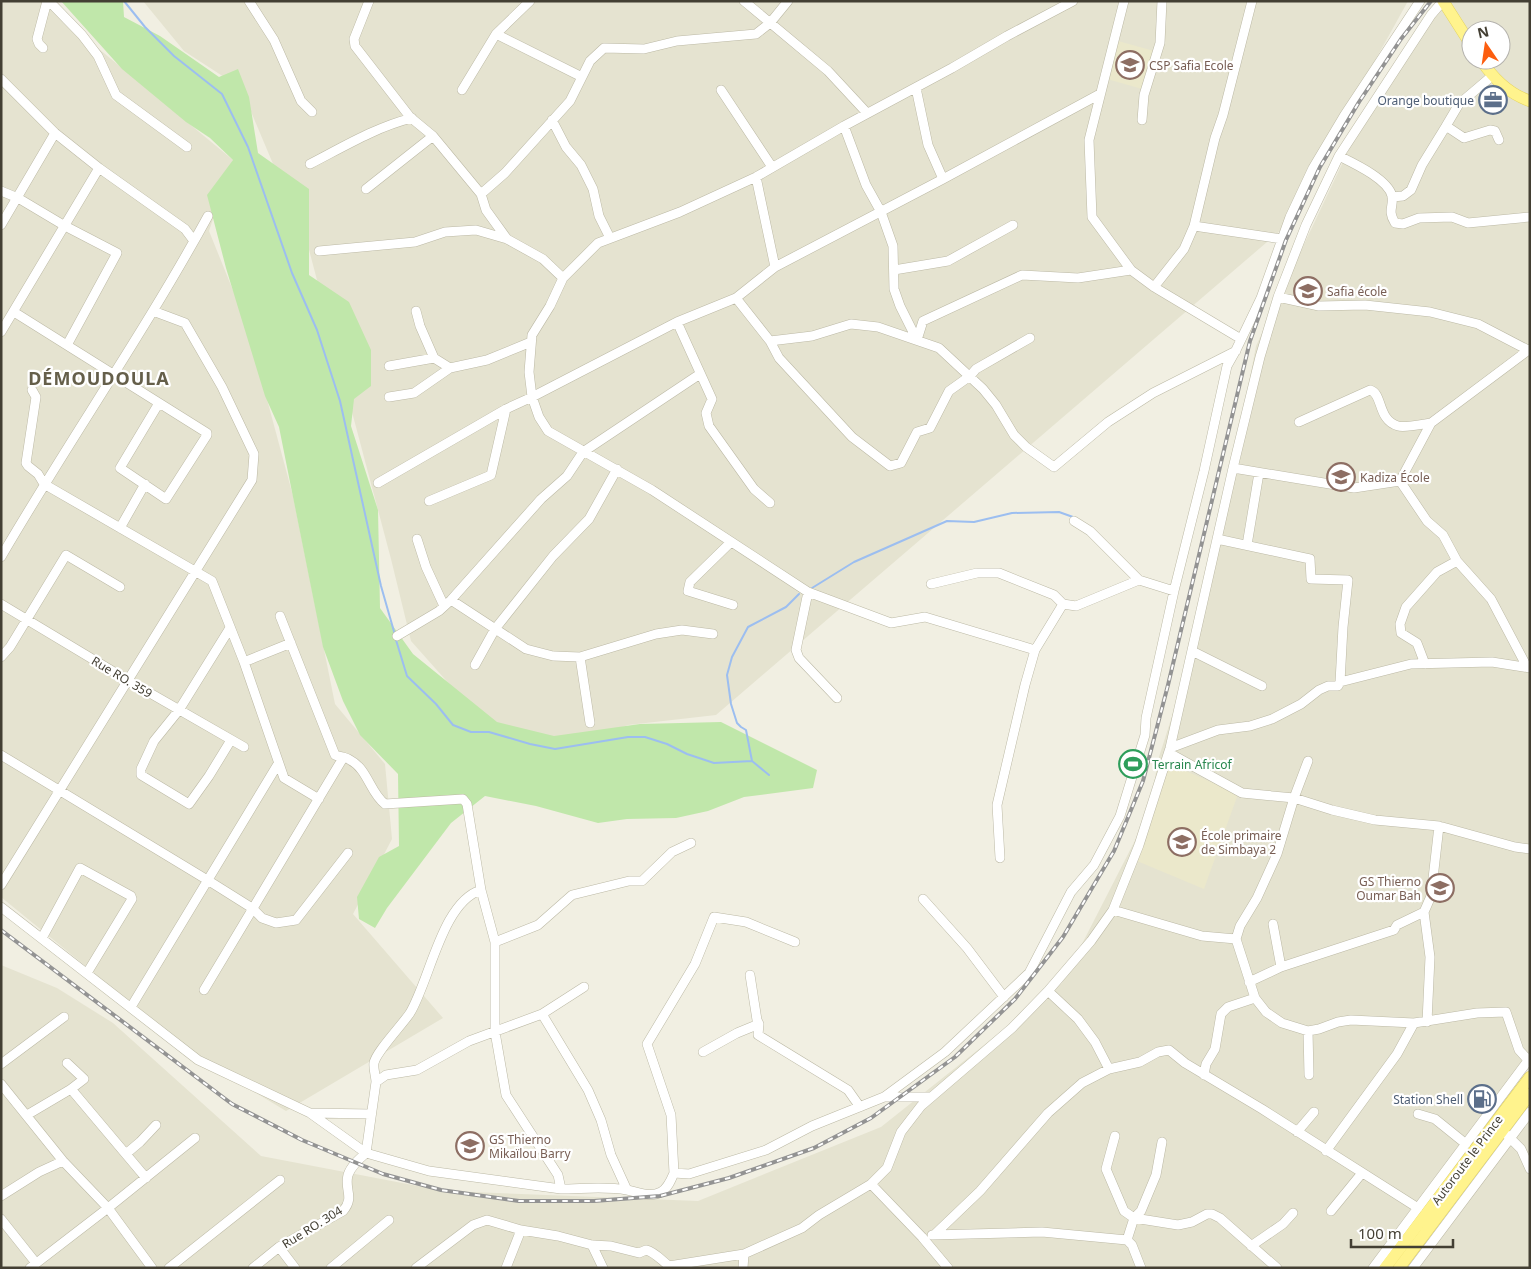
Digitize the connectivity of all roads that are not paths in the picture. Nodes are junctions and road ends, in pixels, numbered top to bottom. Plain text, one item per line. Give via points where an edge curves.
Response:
1 (48, 1) edge
2 (249, 1) edge
3 (369, 1) edge
4 (530, 1) edge
5 (744, 1) edge
6 (788, 1) edge
7 (1073, 1) edge
8 (1124, 1) edge
9 (1162, 1) edge
10 (1252, 1) edge
11 (1420, 1) edge
12 (1443, 1) edge
13 (770, 23) junction
14 (1461, 29) edge
15 (496, 34) junction
16 (43, 48) dead end
17 (1488, 70) edge
18 (582, 76) junction
19 (1492, 76) junction
20 (1, 79) edge
21 (916, 88) junction
22 (462, 90) dead end
23 (721, 90) dead end
24 (1100, 94) junction
25 (1530, 101) edge
26 (312, 112) dead end
27 (867, 113) junction
28 (412, 118) junction
29 (552, 120) junction
30 (1142, 120) dead end
31 (844, 126) junction
32 (1446, 126) junction
33 (55, 133) junction
34 (433, 136) junction
35 (1499, 140) dead end
36 (187, 147) dead end
37 (1338, 156) junction
38 (310, 164) dead end
39 (99, 168) junction
40 (772, 168) junction
41 (756, 177) junction
42 (943, 179) junction
43 (366, 189) dead end
44 (1, 191) edge
45 (481, 194) junction
46 (1392, 197) junction
47 (18, 198) junction
48 (881, 212) junction
49 (208, 216) dead end
50 (1530, 217) edge
51 (1, 225) edge
52 (1013, 225) dead end
53 (65, 226) junction
54 (1194, 226) junction
55 (610, 238) junction
56 (507, 239) junction
57 (1282, 239) junction
58 (194, 241) junction
59 (319, 251) dead end
60 (775, 267) junction
61 (894, 270) junction
62 (1131, 270) junction
63 (563, 278) junction
64 (1154, 287) junction
65 (736, 298) junction
66 (1278, 298) junction
67 (154, 311) junction
68 (416, 311) dead end
69 (14, 312) junction
70 (677, 322) junction
71 (1, 332) edge
72 (1030, 338) dead end
73 (1241, 339) junction
74 (917, 340) junction
75 (770, 341) junction
76 (530, 342) junction
77 (67, 345) junction
78 (1236, 350) junction
79 (1529, 350) edge
80 (434, 358) junction
81 (389, 366) dead end
82 (450, 368) junction
83 (115, 374) junction
84 (700, 374) junction
85 (970, 376) junction
86 (32, 390) dead end
87 (389, 397) dead end
88 (532, 397) junction
89 (159, 403) junction
90 (506, 409) junction
91 (1299, 422) dead end
92 (1430, 423) junction
93 (583, 452) junction
94 (1233, 468) junction
95 (617, 469) junction
96 (1259, 473) junction
97 (1400, 481) junction
98 (378, 483) dead end
99 (44, 484) junction
100 (145, 484) junction
101 (429, 501) dead end
102 (770, 503) dead end
103 (1074, 521) dead end
104 (120, 528) junction
105 (417, 539) dead end
106 (1217, 539) junction
107 (731, 542) junction
108 (1247, 545) junction
109 (1, 556) edge
110 (1457, 561) junction
111 (196, 572) junction
112 (1139, 580) junction
113 (931, 584) dead end
114 (120, 587) dead end
115 (1174, 591) junction
116 (808, 592) junction
117 (447, 603) junction
118 (1, 604) edge
119 (1063, 604) junction
120 (733, 605) dead end
121 (280, 616) dead end
122 (27, 619) junction
123 (230, 628) junction
124 (495, 629) junction
125 (713, 634) dead end
126 (397, 636) dead end
127 (291, 643) junction
128 (1035, 650) junction
129 (1192, 651) junction
130 (1, 657) edge
131 (580, 657) junction
132 (244, 662) junction
133 (1425, 664) junction
134 (475, 665) dead end
135 (1529, 667) edge
136 (129, 681) junction
137 (1340, 682) junction
138 (1262, 686) dead end
139 (837, 698) dead end
140 (179, 710) junction
141 (590, 723) dead end
142 (231, 740) junction
143 (244, 747) dead end
144 (1169, 751) junction
145 (1, 755) edge
146 (343, 758) junction
147 (1308, 761) dead end
148 (278, 764) junction
149 (60, 790) junction
150 (1294, 798) junction
151 (319, 799) junction
152 (1439, 826) junction
153 (691, 843) dead end
154 (1530, 849) edge
155 (348, 852) dead end
156 (1000, 858) dead end
157 (209, 881) junction
158 (1, 885) edge
159 (481, 890) junction
160 (923, 899) dead end
161 (1, 907) edge
162 (252, 908) junction
163 (1113, 910) junction
164 (1424, 912) junction
165 (1273, 924) dead end
166 (42, 938) junction
167 (1236, 939) junction
168 (495, 942) junction
169 (795, 942) dead end
170 (1281, 967) junction
171 (87, 973) junction
172 (750, 975) dead end
173 (1249, 982) junction
174 (584, 987) dead end
175 (204, 990) dead end
176 (1048, 991) junction
177 (1004, 997) junction
178 (1255, 998) junction
179 (131, 1007) junction
180 (542, 1014) junction
181 (64, 1017) dead end
182 (1427, 1022) junction
183 (1414, 1023) junction
184 (759, 1024) junction
185 (1308, 1031) junction
186 (495, 1032) junction
187 (703, 1052) dead end
188 (1529, 1059) edge
189 (67, 1062) dead end
190 (1, 1064) edge
191 (1109, 1069) junction
192 (1204, 1075) junction
193 (1309, 1076) dead end
194 (1530, 1077) edge
195 (376, 1082) junction
196 (1, 1084) edge
197 (71, 1089) junction
198 (1530, 1094) edge
199 (884, 1096) junction
200 (931, 1098) junction
201 (860, 1107) junction
202 (310, 1112) junction
203 (1314, 1112) dead end
204 (1530, 1112) edge
205 (371, 1114) junction
206 (1418, 1114) dead end
207 (26, 1115) junction
208 (156, 1125) dead end
209 (1502, 1131) junction
210 (1297, 1132) junction
211 (1115, 1136) dead end
212 (195, 1138) dead end
213 (1512, 1138) junction
214 (1162, 1142) dead end
215 (1466, 1144) junction
216 (1326, 1151) junction
217 (127, 1153) junction
218 (366, 1153) junction
219 (63, 1161) junction
220 (1530, 1169) edge
221 (674, 1173) junction
222 (1362, 1173) junction
223 (146, 1178) junction
224 (280, 1180) dead end
225 (1463, 1182) junction
226 (871, 1184) junction
227 (560, 1189) junction
228 (627, 1190) junction
229 (1, 1196) edge
230 (108, 1208) junction
231 (1418, 1208) junction
232 (1332, 1211) dead end
233 (1294, 1214) dead end
234 (1134, 1218) junction
235 (1, 1219) edge
236 (389, 1220) dead end
237 (1445, 1224) junction
238 (520, 1230) junction
239 (934, 1235) junction
240 (922, 1237) junction
241 (1126, 1240) junction
242 (592, 1245) junction
243 (1251, 1246) junction
244 (279, 1248) junction
245 (744, 1254) junction
246 (1423, 1254) junction
247 (33, 1265) edge
248 (152, 1268) edge
249 (169, 1268) edge
250 (253, 1268) edge
251 (295, 1268) edge
252 (331, 1268) edge
253 (416, 1268) edge
254 (506, 1268) edge
255 (604, 1268) edge
256 (743, 1268) edge
257 (948, 1268) edge
258 (1141, 1268) edge
259 (1277, 1268) edge
260 (1373, 1268) edge
261 (1385, 1268) edge
262 (1399, 1268) edge
263 (1405, 1268) edge
264 (1413, 1268) edge

1 - 16 street via 37,38
1 - 36 street via 98,56 116,95
2 - 26 street via 274,40 301,101
3 - 28 street via 354,39 355,46
4 - 15 street
5 - 13 street
6 - 13 street
7 - 21 street
8 - 24 street
9 - 30 street via 1160,44 1144,95
10 - 54 street
11 - 57 street via 1313,168
12 - 14 main road
12 - 37 street via 1431,14
13 - 18 street via 756,34 677,41 644,49 604,48 590,61
13 - 27 street via 828,71
15 - 18 street
15 - 22 street
17 - 19 main road
18 - 29 street via 570,101
19 - 25 main road via 1518,97
19 - 32 street via 1459,104
20 - 33 street
21 - 27 street
21 - 42 street via 928,145
23 - 40 street
24 - 42 street
24 - 62 street via 1090,140 1092,218
27 - 31 street
28 - 34 street
28 - 38 street via 356,140
29 - 45 street via 505,173
29 - 55 street via 593,189 599,216
31 - 40 street
31 - 48 street via 866,185
32 - 35 street via 1464,138 1495,131
32 - 46 street via 1411,190 1403,196
33 - 39 street
33 - 47 street
34 - 43 street
34 - 45 street
37 - 46 street via 1372,173 1390,190
37 - 66 street via 1306,225
39 - 53 street
39 - 58 street via 185,229
40 - 41 street
41 - 55 street via 680,212
41 - 60 street
42 - 48 street
44 - 47 street
45 - 56 street via 486,210
46 - 50 street via 1391,216 1395,222 1403,224 1419,218 1452,217 1468,223
47 - 51 street
47 - 53 street
48 - 60 street
48 - 61 street via 893,246
49 - 58 street
52 - 61 street via 948,260
53 - 69 street
53 - 77 street via 117,254
54 - 57 street
54 - 64 street via 1184,249
55 - 63 street via 598,243
56 - 59 street via 476,230 445,232 415,242
56 - 63 street via 543,259
57 - 73 street via 1261,298
58 - 67 street
60 - 65 street
61 - 74 street via 894,289
62 - 64 street
62 - 74 street via 1078,278 1022,275 922,321
63 - 76 street
64 - 73 street
65 - 70 street
65 - 75 street
66 - 79 street via 1319,306 1365,305 1430,312 1478,324
66 - 94 street
67 - 83 street
67 - 111 street via 185,323 222,387 254,454 252,480
68 - 80 street
69 - 71 street
69 - 77 street
70 - 84 street
70 - 88 street
72 - 85 street via 976,369
73 - 78 street
74 - 75 street via 878,327 851,324 812,336
74 - 85 street via 939,348
75 - 85 street via 779,358 852,437 890,466 901,463 917,432 930,428 949,391
76 - 82 street via 487,360
76 - 88 street
77 - 83 street
78 - 85 street via 1153,393 1108,422 1054,467 1014,435 996,405
78 - 115 street via 1227,366
79 - 92 street
80 - 81 street
80 - 82 street
82 - 87 street via 414,393
83 - 89 street
83 - 99 street
84 - 93 street
84 - 102 street via 712,399 706,414 709,426 754,490
86 - 99 street via 36,397 26,462
88 - 90 street
88 - 93 street via 548,431
89 - 100 street via 120,467
89 - 100 street via 207,435 168,498
90 - 98 street
90 - 101 street via 491,475
91 - 92 street via 1370,390 1378,394 1380,408 1387,420 1399,427
92 - 97 street
93 - 95 street
93 - 117 street via 567,476
94 - 96 street
94 - 106 street
95 - 107 street
95 - 124 street via 588,519 553,556
96 - 97 street via 1354,488
96 - 108 street
97 - 110 street via 1427,521 1443,535
99 - 104 street
99 - 109 street
100 - 104 street
103 - 112 street via 1090,531
104 - 111 street
105 - 117 street via 426,567
106 - 108 street
106 - 129 street
107 - 116 street
107 - 120 street via 690,582 688,591
108 - 137 street via 1310,560 1311,579 1348,580
110 - 133 street via 1437,572 1406,607 1400,624 1401,633 1417,643
110 - 135 street via 1491,599
111 - 123 street via 212,581
111 - 136 street
112 - 115 street
112 - 119 street via 1076,606
113 - 119 street via 977,572 999,573 1054,595
114 - 122 street via 66,556
115 - 177 street via 1146,718 1145,736 1120,816 1094,865 1071,892 1029,973
116 - 128 street via 891,623 926,617
116 - 139 street via 796,650 799,658
117 - 124 street
117 - 126 street
118 - 122 street, Rue RO. 359
119 - 128 street
121 - 127 street
122 - 130 street
122 - 136 street, Rue RO. 359
123 - 132 street
123 - 140 street
124 - 131 street via 526,649 553,656
124 - 134 street
125 - 131 street via 682,630 656,634
127 - 132 street
127 - 146 street via 335,755
128 - 156 street via 997,806
129 - 138 street
129 - 144 street
131 - 141 street
132 - 148 street
133 - 135 street via 1492,662
133 - 137 street via 1411,664
136 - 140 street, Rue RO. 359
136 - 149 street
137 - 144 street via 1338,686 1319,690 1272,719 1218,730
140 - 142 street, Rue RO. 359
140 - 142 street via 154,741 141,772 143,777 189,804
142 - 143 street, Rue RO. 359
144 - 150 street via 1242,793
144 - 163 street via 1139,845
145 - 149 street
146 - 151 street
146 - 159 street via 350,759 364,772 385,804 463,799 467,804
147 - 150 street
148 - 151 street via 284,778
148 - 157 street
149 - 157 street
149 - 158 street
150 - 152 street via 1375,820
150 - 167 street via 1277,854
151 - 162 street
152 - 154 street
152 - 164 street via 1431,896
153 - 168 street via 672,852 642,881 629,881 572,895 538,925
155 - 162 street via 296,920 276,923 262,918
157 - 162 street
157 - 179 street
159 - 168 street
159 - 195 street via 463,900 441,936 422,990 374,1063
160 - 177 street via 967,948
161 - 166 street
162 - 175 street
163 - 167 street via 1202,936
163 - 176 street
164 - 170 street via 1397,925 1394,930
164 - 182 street via 1430,957
165 - 170 street
166 - 171 street
166 - 171 street via 80,868 131,896
167 - 173 street
168 - 186 street
169 - 221 street via 746,922 714,917 695,964 647,1044 671,1115
170 - 173 street
171 - 179 street
172 - 184 street
173 - 178 street
174 - 180 street
176 - 191 street via 1078,1019
176 - 200 street via 1012,1028
177 - 199 street via 945,1052
178 - 185 street via 1266,1012 1282,1023
178 - 192 street via 1228,1007 1221,1014 1215,1049
179 - 202 street via 198,1060
180 - 186 street
180 - 228 street via 588,1090
181 - 190 street
182 - 183 street
182 - 188 street via 1477,1013 1506,1012 1519,1050
183 - 185 street via 1351,1020
183 - 216 street via 1397,1054
184 - 187 street
184 - 201 street via 758,1035 848,1090
185 - 193 street
186 - 195 street via 469,1041 417,1070 386,1075
186 - 227 street via 506,1095 558,1175
188 - 215 street
189 - 197 street via 84,1079
191 - 192 street via 1140,1062 1169,1050
191 - 239 street via 1082,1083 1048,1113 980,1191
192 - 210 street
194 - 261 main road, Autoroute le Prince
195 - 205 street
196 - 207 street
197 - 207 street
197 - 217 street
198 - 209 main road, Autoroute le Prince
199 - 200 street
199 - 201 street
200 - 226 street via 901,1132 886,1168
201 - 221 street via 812,1126 766,1150 689,1174
202 - 205 street
202 - 218 street
203 - 210 street
204 - 213 street
205 - 218 street
206 - 215 street via 1435,1119
207 - 219 street
208 - 217 street
209 - 213 street
209 - 225 main road, Autoroute le Prince
210 - 216 street
211 - 234 street via 1106,1168 1124,1211
212 - 223 street
213 - 220 street
213 - 237 street
214 - 234 street via 1156,1175
215 - 231 street
216 - 222 street
217 - 223 street
218 - 227 street via 429,1171
218 - 244 street, Rue RO. 304 via 348,1175 350,1199 343,1211
219 - 229 street via 38,1172
219 - 230 street
221 - 228 street via 660,1192 645,1195
222 - 231 street
222 - 232 street
223 - 230 street
224 - 249 street
225 - 237 street
225 - 262 main road, Autoroute le Prince
226 - 240 street
226 - 245 street via 802,1228
227 - 228 street
230 - 247 street
230 - 248 street
231 - 260 street
233 - 243 street
234 - 241 street
234 - 243 street via 1178,1225 1212,1214
235 - 247 street
236 - 252 street
237 - 246 street
238 - 242 street
238 - 253 street via 487,1220 473,1225
238 - 254 street
239 - 240 street
239 - 241 street via 1042,1232
240 - 257 street
241 - 258 street via 1132,1245
242 - 245 street via 639,1253 652,1251 669,1266
242 - 255 street
243 - 259 street
244 - 250 street, Rue RO. 304
244 - 251 street
245 - 256 street
246 - 263 street
246 - 264 street

